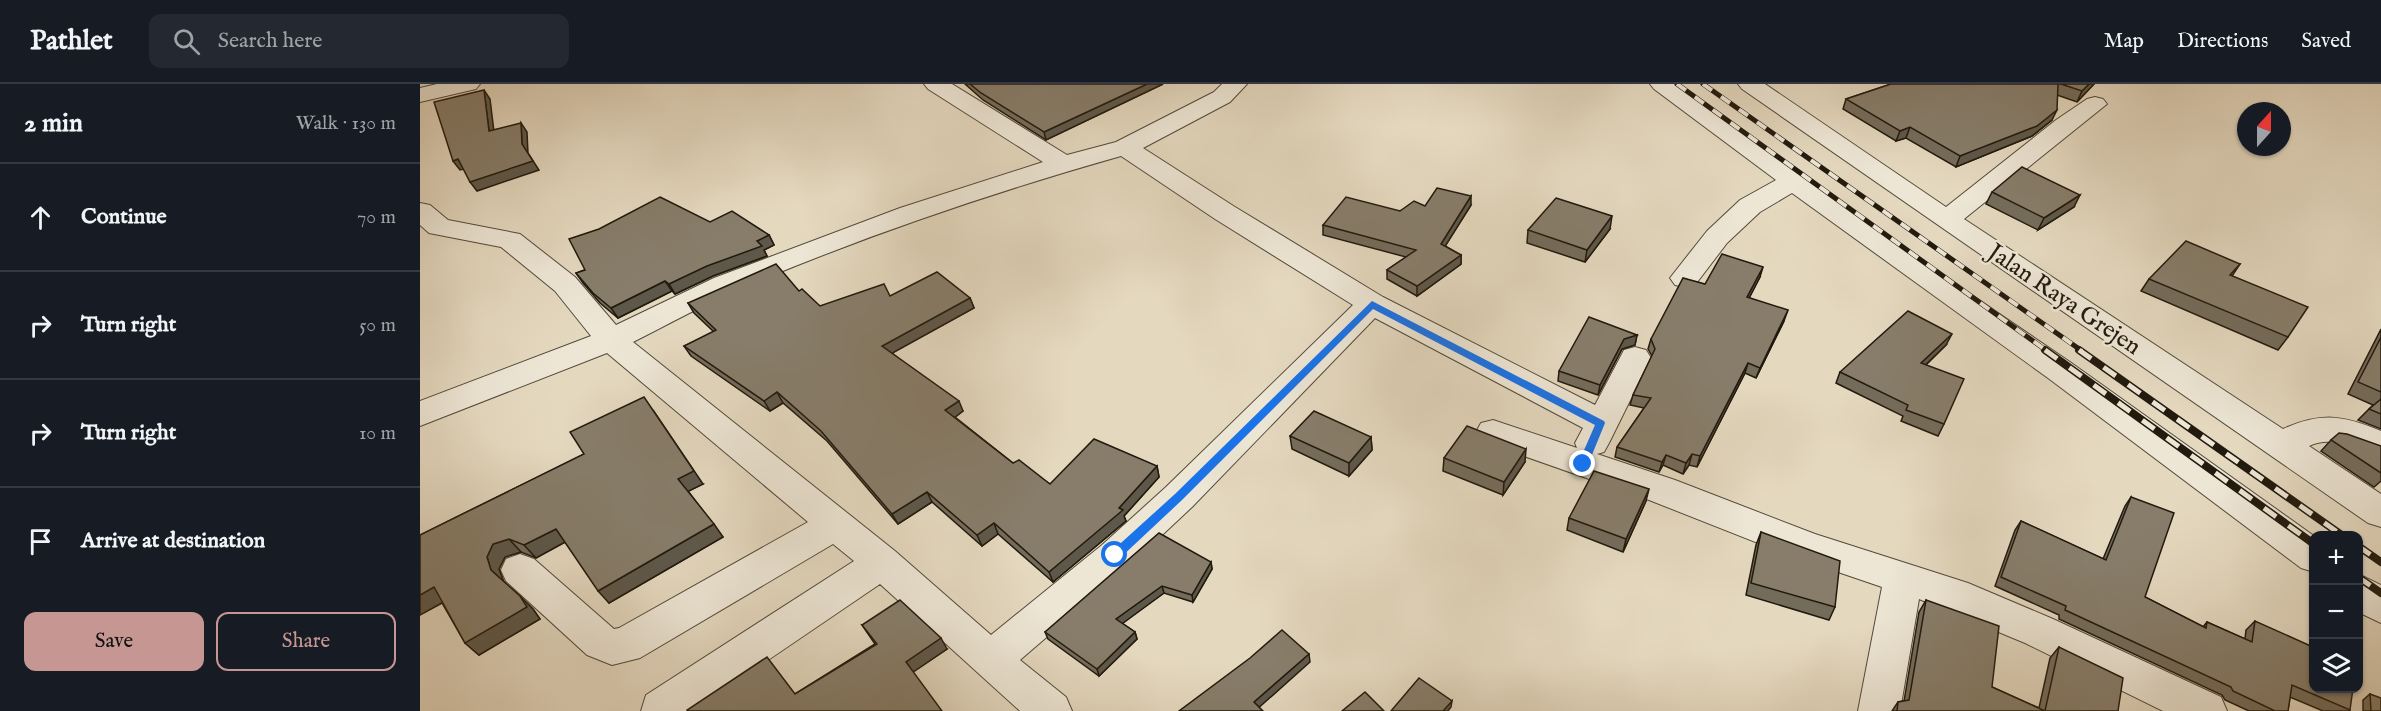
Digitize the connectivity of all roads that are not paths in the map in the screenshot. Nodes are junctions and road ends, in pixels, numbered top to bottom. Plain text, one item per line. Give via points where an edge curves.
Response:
1 (468, 84) edge
2 (936, 84) edge
3 (1234, 84) edge
4 (1662, 84) edge
5 (1750, 84) edge
6 (420, 95) edge
7 (2096, 104) dead end
8 (1125, 147) junction
9 (1065, 165) junction
10 (1793, 181) junction
11 (420, 211) edge
12 (1946, 220) junction
13 (1685, 278) edge
14 (1372, 304) junction
15 (611, 340) junction
16 (1635, 358) dead end
17 (420, 414) edge
18 (1600, 423) junction
19 (1493, 432) dead end
20 (2282, 446) junction
21 (2381, 446) edge
22 (1583, 464) junction
23 (2381, 513) edge
24 (836, 524) junction
25 (2309, 554) edge
26 (882, 562) junction
27 (520, 570) dead end
28 (1903, 578) junction
29 (2363, 593) edge
30 (2381, 606) edge
31 (990, 660) junction
32 (661, 710) edge
33 (1051, 711) edge
34 (1879, 711) edge
35 (2206, 711) edge

1 - 6 street
2 - 9 street
3 - 8 street via 1222,97
4 - 10 street
5 - 12 street, Jalan Raya Grejen
7 - 12 street
8 - 9 street
8 - 14 street
9 - 15 street via 910,214 767,268
10 - 13 street via 1750,206 1717,237
10 - 25 street
11 - 15 street via 439,226 510,240 565,284
12 - 20 street, Jalan Raya Grejen
14 - 18 street
14 - 31 street via 1179,497
15 - 17 street
15 - 24 street
16 - 18 street
18 - 22 street
19 - 22 street
20 - 21 street via 2318,428 2336,429
20 - 23 street, Jalan Raya Grejen
22 - 28 street
24 - 26 street
24 - 27 street via 627,645 612,647 601,643
26 - 31 street
26 - 32 street
28 - 34 street
28 - 35 street via 2039,631
29 - 30 street
31 - 33 street

